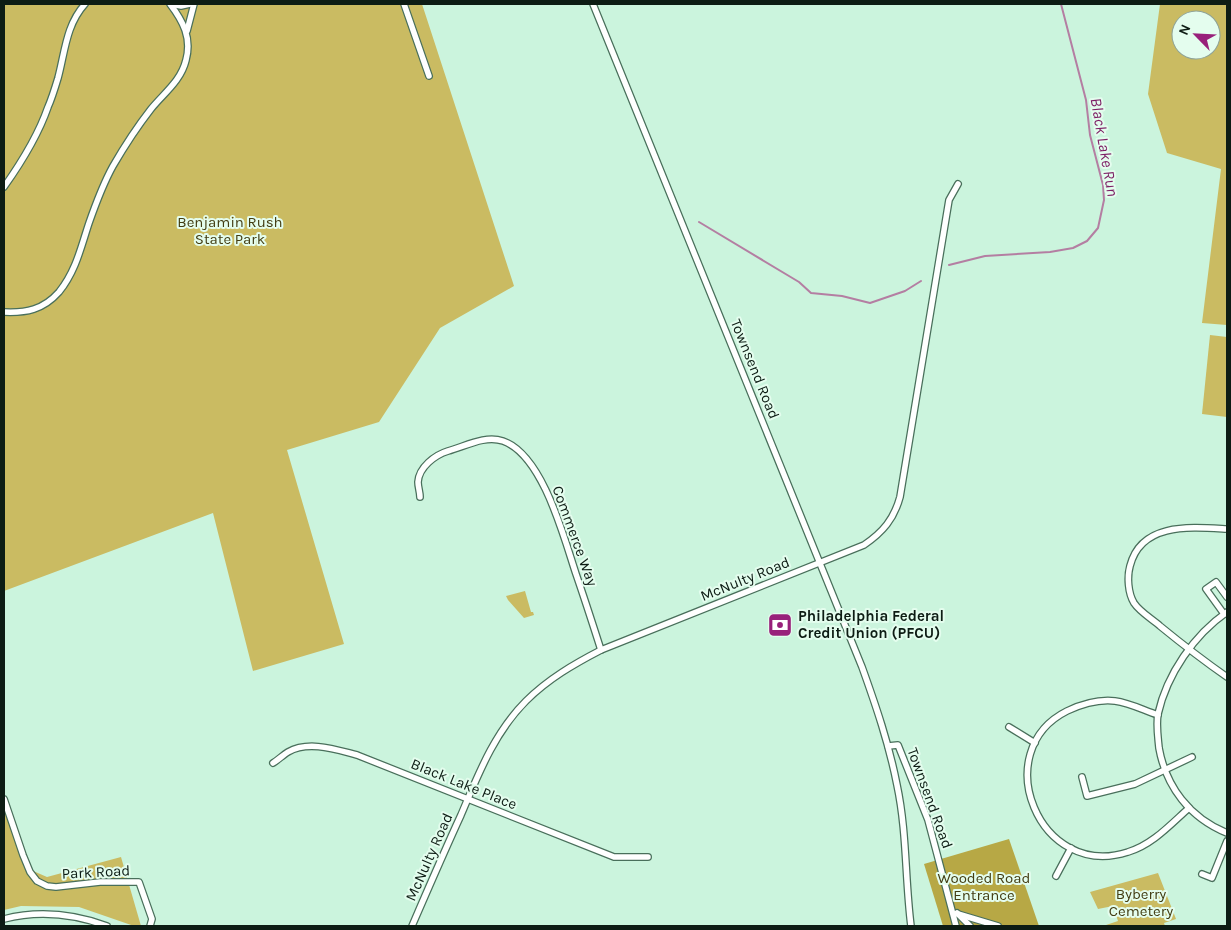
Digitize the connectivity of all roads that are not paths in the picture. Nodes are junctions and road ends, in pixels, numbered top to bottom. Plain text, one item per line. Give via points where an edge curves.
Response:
1 (85, 4) edge
2 (170, 4) edge
3 (192, 4) edge
4 (404, 4) edge
5 (593, 4) edge
6 (187, 31) junction
7 (429, 76) dead end
8 (958, 184) dead end
9 (4, 187) edge
10 (4, 312) edge
11 (420, 497) dead end
12 (1227, 529) edge
13 (820, 562) junction
14 (1227, 597) edge
15 (1226, 613) edge
16 (1188, 649) junction
17 (601, 650) junction
18 (1227, 677) edge
19 (1158, 715) junction
20 (1009, 727) dead end
21 (1035, 743) junction
22 (888, 746) junction
23 (1192, 757) dead end
24 (273, 763) dead end
25 (1164, 771) junction
26 (1082, 777) dead end
27 (4, 799) edge
28 (468, 799) junction
29 (1189, 808) junction
30 (1227, 833) edge
31 (1227, 841) edge
32 (1071, 848) junction
33 (648, 857) dead end
34 (1202, 874) dead end
35 (1056, 876) dead end
36 (956, 913) junction
37 (4, 919) edge
38 (107, 926) edge
39 (150, 926) edge
40 (412, 926) edge
41 (911, 926) edge
42 (956, 926) edge
43 (970, 926) edge
44 (998, 926) edge

1 - 9 street via 74,17 58,78 41,124 29,150
2 - 3 street
2 - 6 street
3 - 6 street
4 - 7 street
5 - 13 street, Townsend Road
6 - 10 street via 187,57 183,68 112,168 98,197 72,272 58,293 41,307 24,312
8 - 13 street, McNulty Road via 949,200 896,512 885,529 864,545
11 - 17 street, Commerce Way via 420,473 429,461 444,452 488,439 513,446 527,458 542,482 558,518
12 - 16 street via 1160,532 1148,538 1132,559 1127,576 1131,596 1140,609
13 - 17 street, McNulty Road
13 - 22 street, Townsend Road via 879,712
14 - 15 street via 1216,582 1206,588
15 - 16 street
16 - 18 street
16 - 19 street via 1171,678
17 - 28 street, McNulty Road via 573,664 525,702 496,740
19 - 21 street via 1129,704 1095,701 1060,714 1042,731
19 - 25 street
20 - 21 street
21 - 32 street via 1027,774 1035,812 1056,839
22 - 36 street, Townsend Road via 898,745 928,820
22 - 41 street, Townsend Road via 905,837
23 - 25 street
24 - 28 street, Black Lake Place via 296,749 333,748
25 - 26 street via 1135,784 1088,796
25 - 29 street via 1176,794
27 - 39 street, Park Road via 26,864 37,881 56,887 139,882 152,919
28 - 33 street, Black Lake Place via 614,857
28 - 40 street, McNulty Road
29 - 30 street
29 - 32 street via 1145,845 1128,852 1091,855
31 - 34 street via 1212,878
32 - 35 street
36 - 42 street, Townsend Road
36 - 43 street
36 - 44 street
37 - 38 street via 32,914 62,915

